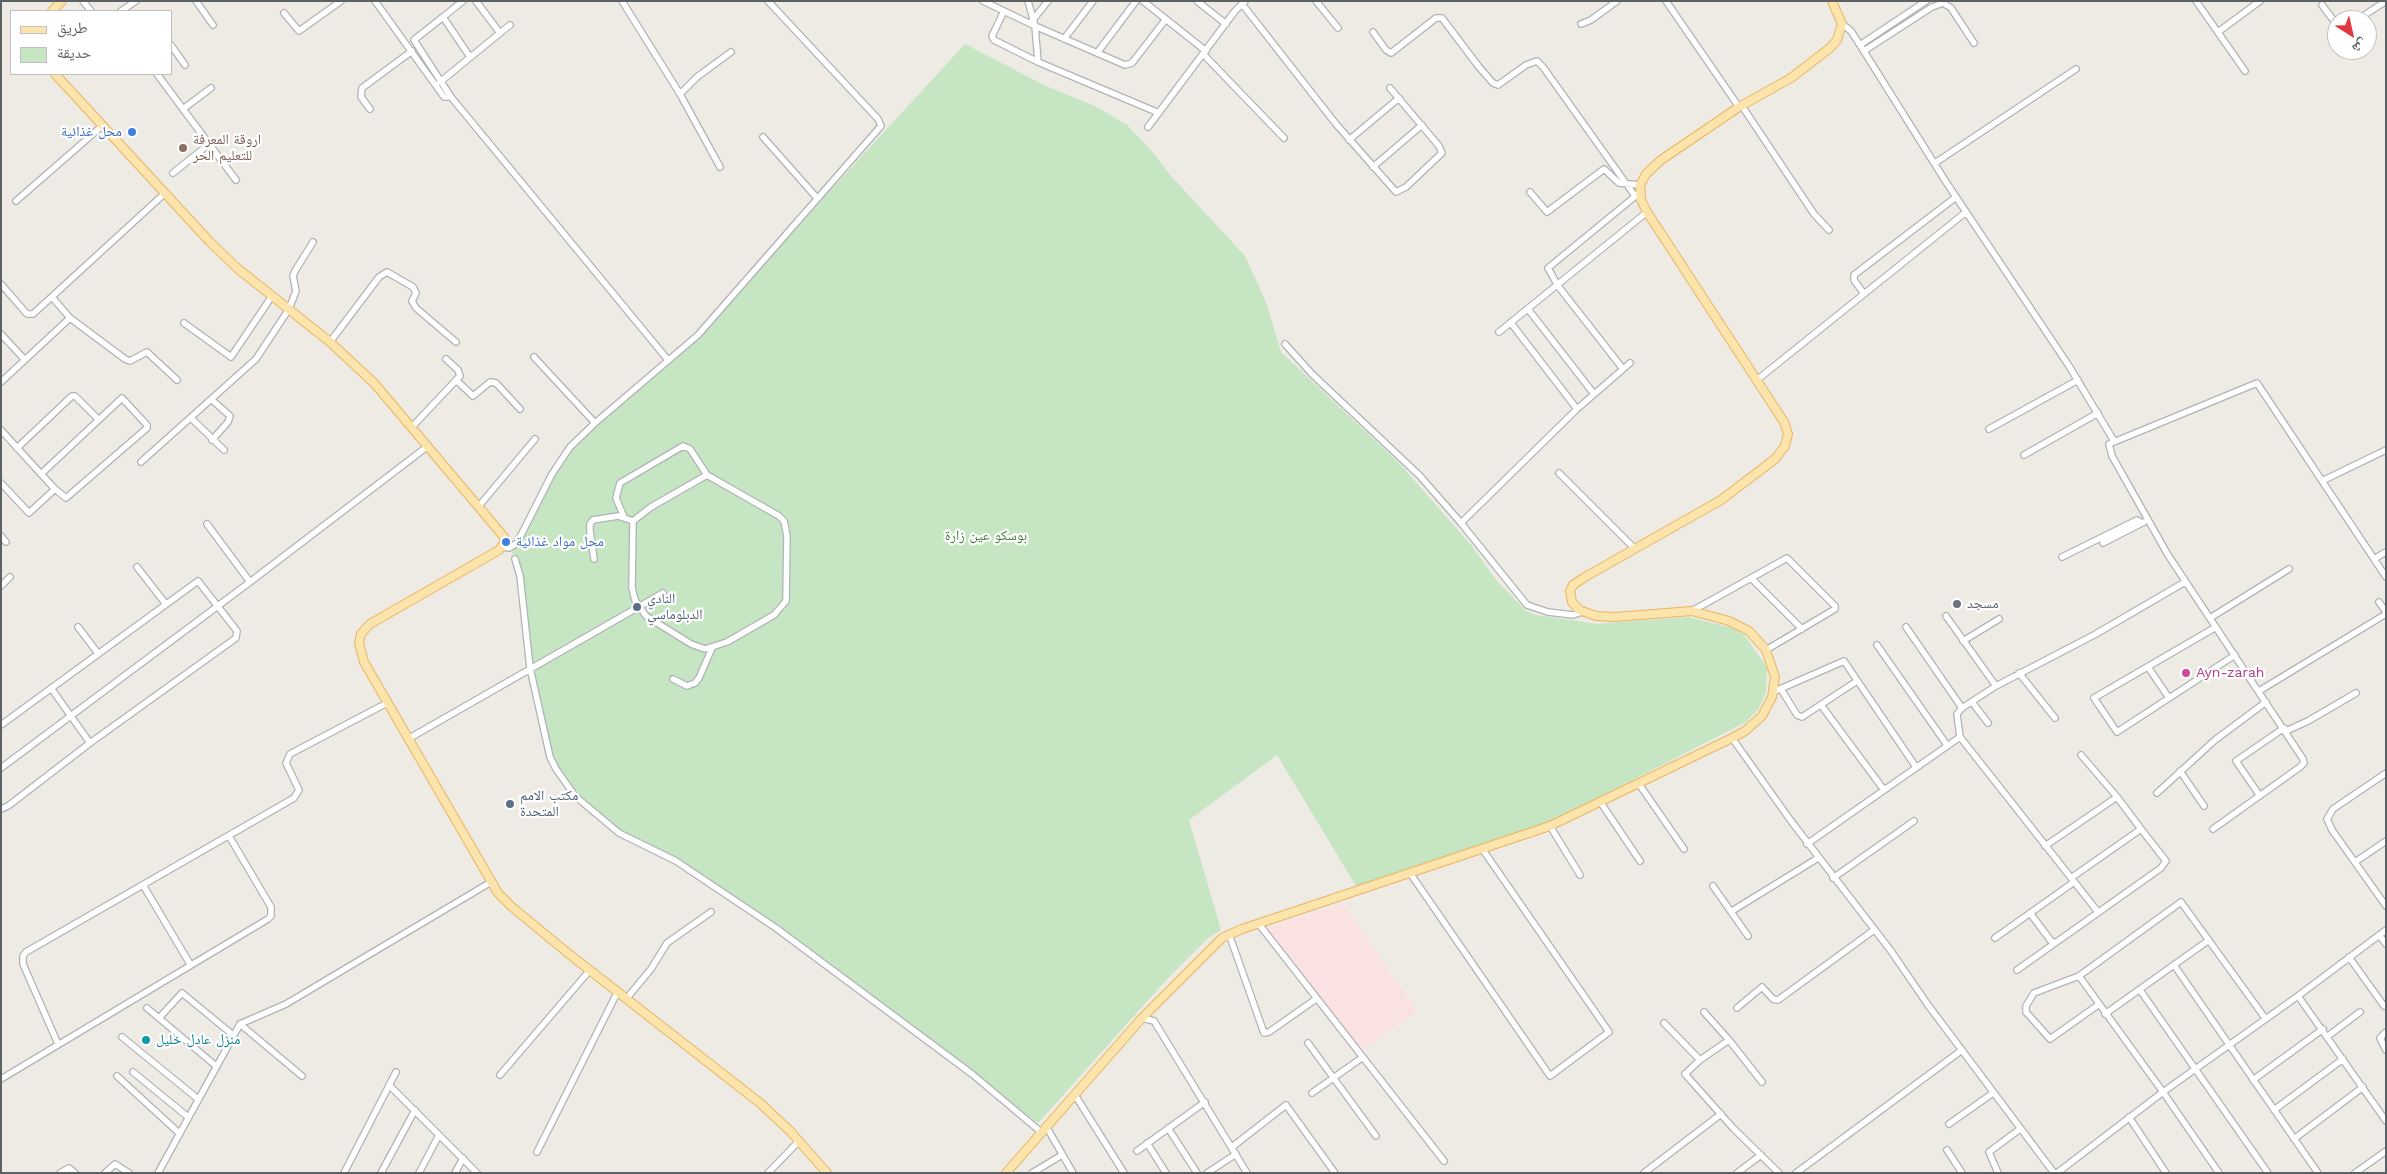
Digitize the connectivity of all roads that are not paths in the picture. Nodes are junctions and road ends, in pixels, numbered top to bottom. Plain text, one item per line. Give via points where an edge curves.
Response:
1 (62, 1) edge
2 (136, 1) edge
3 (196, 1) edge
4 (341, 1) edge
5 (376, 1) edge
6 (464, 1) edge
7 (476, 1) edge
8 (622, 1) edge
9 (768, 1) edge
10 (983, 1) edge
11 (1028, 1) edge
12 (1048, 1) edge
13 (1093, 1) edge
14 (1136, 1) edge
15 (1143, 1) edge
16 (1197, 1) edge
17 (1316, 1) edge
18 (1617, 1) edge
19 (1666, 1) edge
20 (1832, 1) edge
21 (1926, 1) edge
22 (2196, 1) edge
23 (2260, 1) edge
24 (2386, 1) edge
25 (1243, 3) edge
26 (2322, 5) dead end
27 (53, 10) edge
28 (122, 10) edge
29 (2372, 10) edge
30 (1004, 11) junction
31 (2327, 12) edge
32 (284, 14) dead end
33 (443, 18) junction
34 (1166, 19) junction
35 (1033, 24) junction
36 (1226, 24) junction
37 (1581, 24) dead end
38 (1842, 24) junction
39 (213, 25) dead end
40 (510, 25) dead end
41 (1338, 28) dead end
42 (1373, 32) dead end
43 (2218, 32) junction
44 (500, 33) junction
45 (1064, 39) junction
46 (1974, 43) dead end
47 (1860, 44) junction
48 (172, 46) edge
49 (412, 50) junction
50 (1864, 51) junction
51 (731, 52) dead end
52 (1097, 53) junction
53 (1205, 53) junction
54 (470, 57) junction
55 (1038, 62) junction
56 (185, 65) dead end
57 (2076, 69) dead end
58 (2245, 71) dead end
59 (56, 75) edge
60 (159, 75) edge
61 (440, 82) junction
62 (211, 88) dead end
63 (1390, 88) dead end
64 (680, 94) junction
65 (451, 97) junction
66 (1399, 98) junction
67 (1741, 107) junction
68 (182, 109) junction
69 (370, 109) dead end
70 (1159, 113) junction
71 (1422, 125) junction
72 (102, 126) junction
73 (1148, 126) dead end
74 (763, 137) dead end
75 (1284, 138) dead end
76 (1349, 140) junction
77 (209, 144) junction
78 (1935, 163) junction
79 (720, 167) dead end
80 (1373, 167) junction
81 (173, 173) dead end
82 (236, 180) dead end
83 (1627, 185) junction
84 (1638, 191) junction
85 (1530, 192) dead end
86 (164, 194) junction
87 (1956, 197) junction
88 (817, 198) junction
89 (16, 201) dead end
90 (1648, 212) junction
91 (1966, 212) junction
92 (1828, 230) dead end
93 (313, 242) dead end
94 (1, 284) edge
95 (1558, 286) junction
96 (1864, 294) junction
97 (272, 296) junction
98 (52, 297) junction
99 (289, 309) junction
100 (1528, 309) junction
101 (70, 318) junction
102 (184, 323) dead end
103 (1510, 323) junction
104 (1498, 332) dead end
105 (1, 334) edge
106 (330, 342) junction
107 (456, 342) dead end
108 (1285, 344) dead end
109 (534, 357) dead end
110 (446, 359) dead end
111 (25, 360) junction
112 (668, 360) junction
113 (1630, 363) dead end
114 (1623, 369) junction
115 (177, 380) dead end
116 (456, 380) junction
117 (1757, 380) junction
118 (2078, 380) junction
119 (1, 382) edge
120 (1594, 394) junction
121 (211, 399) junction
122 (520, 409) dead end
123 (1577, 409) junction
124 (2098, 413) junction
125 (191, 418) junction
126 (98, 419) junction
127 (594, 423) junction
128 (412, 427) junction
129 (1989, 429) dead end
130 (1, 430) edge
131 (535, 439) dead end
132 (212, 440) junction
133 (2114, 441) junction
134 (428, 446) junction
135 (18, 448) junction
136 (224, 450) dead end
137 (2386, 450) edge
138 (2024, 455) dead end
139 (141, 462) dead end
140 (1559, 473) dead end
141 (41, 474) junction
142 (707, 475) junction
143 (2322, 480) junction
144 (1, 483) edge
145 (55, 489) junction
146 (479, 506) junction
147 (624, 517) junction
148 (2149, 520) junction
149 (633, 521) junction
150 (1462, 523) junction
151 (2142, 523) junction
152 (207, 524) dead end
153 (1, 536) edge
154 (6, 542) dead end
155 (2103, 543) dead end
156 (502, 546) junction
157 (1634, 548) junction
158 (2386, 552) edge
159 (2062, 557) dead end
160 (515, 559) dead end
161 (594, 559) dead end
162 (2374, 559) junction
163 (137, 567) dead end
164 (2289, 569) dead end
165 (10, 577) dead end
166 (1751, 578) junction
167 (2386, 578) edge
168 (250, 582) junction
169 (2184, 582) junction
170 (1, 586) edge
171 (663, 592) dead end
172 (165, 602) junction
173 (2379, 602) dead end
174 (218, 606) junction
175 (638, 606) junction
176 (1692, 611) junction
177 (1582, 612) junction
178 (2386, 613) edge
179 (1946, 616) dead end
180 (2210, 618) junction
181 (1999, 619) dead end
182 (78, 627) dead end
183 (1906, 627) dead end
184 (2216, 627) junction
185 (1802, 629) junction
186 (1963, 641) junction
187 (1877, 645) dead end
188 (712, 648) junction
189 (1766, 650) junction
190 (97, 652) junction
191 (2235, 655) junction
192 (2148, 667) junction
193 (530, 668) junction
194 (2019, 673) junction
195 (673, 679) dead end
196 (1857, 681) junction
197 (1996, 686) junction
198 (51, 688) junction
199 (1777, 691) junction
200 (2259, 691) junction
201 (2356, 693) dead end
202 (2169, 698) junction
203 (1972, 702) junction
204 (2266, 702) junction
205 (387, 703) junction
206 (1821, 705) junction
207 (1962, 708) junction
208 (72, 716) junction
209 (2055, 718) dead end
210 (1, 724) edge
211 (1988, 724) dead end
212 (2285, 729) junction
213 (1960, 737) junction
214 (1732, 738) junction
215 (408, 740) junction
216 (90, 743) junction
217 (1947, 745) junction
218 (2081, 755) dead end
219 (1916, 767) junction
220 (1, 768) edge
221 (2180, 771) junction
222 (2386, 773) edge
223 (1639, 784) junction
224 (1884, 790) junction
225 (2157, 793) dead end
226 (2260, 796) junction
227 (2118, 798) junction
228 (1601, 803) junction
229 (2204, 806) dead end
230 (1, 809) edge
231 (1914, 820) dead end
232 (1550, 826) junction
233 (2213, 828) dead end
234 (2141, 829) junction
235 (229, 836) junction
236 (2386, 841) edge
237 (1807, 844) junction
238 (2045, 846) junction
239 (1684, 849) dead end
240 (1483, 850) junction
241 (1818, 858) junction
242 (1640, 861) dead end
243 (2355, 862) junction
244 (1410, 873) junction
245 (1580, 875) dead end
246 (1834, 878) junction
247 (2072, 880) junction
248 (491, 882) junction
249 (142, 885) junction
250 (1713, 886) dead end
251 (2386, 906) edge
252 (1732, 911) junction
253 (711, 912) dead end
254 (2098, 912) junction
255 (2030, 913) junction
256 (1258, 924) junction
257 (1874, 930) junction
258 (2386, 930) edge
259 (1229, 934) junction
260 (2379, 935) junction
261 (1748, 936) dead end
262 (1995, 938) dead end
263 (2209, 940) junction
264 (2054, 942) junction
265 (2386, 944) edge
266 (2349, 957) junction
267 (190, 964) junction
268 (2174, 965) junction
269 (590, 970) junction
270 (2017, 970) dead end
271 (2079, 976) junction
272 (2140, 990) junction
273 (618, 991) junction
274 (2298, 996) junction
275 (627, 998) junction
276 (1316, 999) junction
277 (2098, 1005) junction
278 (2384, 1006) dead end
279 (147, 1008) dead end
280 (1737, 1008) dead end
281 (1704, 1012) dead end
282 (2360, 1012) dead end
283 (2105, 1014) junction
284 (159, 1018) junction
285 (1142, 1018) junction
286 (2265, 1018) junction
287 (1664, 1023) dead end
288 (240, 1024) junction
289 (2323, 1029) junction
290 (2386, 1032) edge
291 (234, 1035) junction
292 (2328, 1036) junction
293 (122, 1037) dead end
294 (1729, 1040) junction
295 (1308, 1043) dead end
296 (58, 1044) junction
297 (2230, 1044) junction
298 (1962, 1050) junction
299 (2386, 1050) edge
300 (1363, 1057) junction
301 (2343, 1059) junction
302 (1700, 1060) junction
303 (216, 1066) junction
304 (2196, 1068) junction
305 (133, 1072) dead end
306 (396, 1072) dead end
307 (117, 1076) dead end
308 (302, 1076) dead end
309 (500, 1076) dead end
310 (1334, 1078) junction
311 (1, 1079) edge
312 (2253, 1080) junction
313 (1762, 1082) dead end
314 (389, 1086) junction
315 (2363, 1087) junction
316 (2163, 1092) junction
317 (1312, 1093) dead end
318 (1992, 1093) junction
319 (1075, 1095) junction
320 (198, 1099) junction
321 (1205, 1102) junction
322 (415, 1110) junction
323 (2274, 1110) junction
324 (1721, 1114) junction
325 (188, 1117) junction
326 (2129, 1118) junction
327 (2386, 1121) edge
328 (1949, 1124) dead end
329 (1168, 1128) junction
330 (1044, 1129) junction
331 (2020, 1129) junction
332 (179, 1133) junction
333 (439, 1135) junction
334 (1376, 1136) dead end
335 (2294, 1138) junction
336 (799, 1141) junction
337 (1147, 1143) junction
338 (1232, 1147) junction
339 (1137, 1150) dead end
340 (1947, 1150) dead end
341 (2386, 1151) edge
342 (537, 1152) dead end
343 (1236, 1154) junction
344 (1062, 1155) junction
345 (1761, 1155) junction
346 (463, 1158) junction
347 (1444, 1161) dead end
348 (2163, 1172) edge
349 (60, 1173) edge
350 (75, 1173) edge
351 (105, 1173) edge
352 (128, 1173) edge
353 (158, 1173) edge
354 (344, 1173) edge
355 (381, 1173) edge
356 (419, 1173) edge
357 (456, 1173) edge
358 (478, 1173) edge
359 (768, 1173) edge
360 (827, 1173) edge
361 (1006, 1173) edge
362 (1032, 1173) edge
363 (1073, 1173) edge
364 (1124, 1173) edge
365 (1166, 1173) edge
366 (1197, 1173) edge
367 (1207, 1173) edge
368 (1247, 1173) edge
369 (1335, 1173) edge
370 (1644, 1173) edge
371 (1737, 1173) edge
372 (1780, 1173) edge
373 (1796, 1173) edge
374 (1962, 1173) edge
375 (1998, 1173) edge
376 (2055, 1173) edge
377 (2219, 1173) edge
378 (2268, 1173) edge
379 (2318, 1173) edge
380 (2355, 1173) edge

1 - 27 main road
2 - 28 street
3 - 39 street
4 - 32 street via 299,31
5 - 49 street
6 - 33 street
7 - 44 street
8 - 64 street
9 - 88 street via 881,124
10 - 30 street
11 - 35 street
12 - 35 street
13 - 45 street
14 - 52 street
15 - 34 street
16 - 36 street
17 - 41 street
18 - 37 street
19 - 67 street
20 - 38 main road
21 - 47 street
22 - 43 street
23 - 43 street
24 - 29 street
25 - 36 street
25 - 76 street
26 - 31 street
30 - 35 street
30 - 55 street via 992,36 994,40
33 - 54 street
33 - 61 street via 414,40
34 - 52 street via 1129,65
34 - 53 street
35 - 45 street
35 - 55 street
36 - 53 street
38 - 47 street
38 - 67 main road via 1837,40 1821,56
40 - 44 street
42 - 83 street via 1391,53 1436,18 1442,18 1478,66 1498,85 1537,61
43 - 58 street
44 - 54 street
45 - 52 street
46 - 50 street via 1951,8 1943,3
47 - 50 street
48 - 56 street
49 - 65 street via 444,96
49 - 69 street via 362,88 361,97
50 - 78 street
51 - 64 street
53 - 70 street
53 - 75 street
54 - 61 street
55 - 70 street
57 - 78 street
59 - 72 main road
60 - 68 street
61 - 65 street
62 - 68 street
63 - 66 street
64 - 79 street
65 - 112 street
66 - 71 street
66 - 76 street
67 - 84 main road via 1661,160 1646,174
67 - 92 street
68 - 77 street
70 - 73 street
71 - 80 street
71 - 80 street via 1442,153 1406,187 1396,192
72 - 86 main road
72 - 89 street
74 - 88 street
76 - 80 street
77 - 81 street
77 - 82 street
78 - 87 street
83 - 84 street
83 - 84 street
83 - 85 street via 1619,183 1604,169 1547,212
84 - 90 main road
84 - 95 street via 1550,266 1549,273
86 - 97 main road via 236,268
86 - 98 street
87 - 91 street
87 - 96 street via 1856,272 1854,280
88 - 112 street via 705,328
90 - 95 street
90 - 117 main road
91 - 96 street
91 - 118 street
93 - 99 street via 294,271 296,291
94 - 98 street via 29,315
95 - 100 street
95 - 114 street
96 - 117 street
97 - 99 main road
97 - 102 street via 231,357
98 - 101 street
99 - 106 main road
99 - 121 street via 256,359
100 - 103 street
100 - 120 street
101 - 111 street
101 - 115 street via 130,361 147,352
103 - 104 street
103 - 123 street
105 - 111 street
106 - 107 street via 379,277 388,272 413,287 416,293 412,299 414,304
106 - 128 main road via 374,383
108 - 150 street via 1312,374 1413,468
109 - 127 street
110 - 116 street via 459,373
111 - 119 street
112 - 127 street
113 - 114 street
114 - 120 street
116 - 122 street via 473,396 490,382 496,383
116 - 128 street
117 - 157 main road via 1787,429 1787,441 1781,452 1753,478 1721,500
118 - 124 street
118 - 129 street
120 - 123 street
121 - 125 street
121 - 132 street via 230,416
123 - 150 street
124 - 133 street
124 - 138 street
125 - 132 street
125 - 139 street
126 - 135 street via 72,396
126 - 141 street
126 - 145 street via 122,398 147,428 69,497 63,497
127 - 156 street via 556,466 517,543 509,548
128 - 134 main road
130 - 135 street
131 - 146 street
132 - 136 street
133 - 143 street via 2257,383
133 - 148 street via 2109,444 2109,451
134 - 146 main road
134 - 168 street
135 - 141 street
137 - 143 street
140 - 157 street
141 - 145 street
142 - 147 street via 690,449 678,447 620,483 616,498
142 - 149 street
142 - 188 street via 774,512 784,522 787,536 787,595 783,605 760,624
143 - 162 street
144 - 145 street via 29,513
146 - 156 main road via 504,536
147 - 149 street
147 - 161 street via 600,517 590,524
148 - 151 street
148 - 169 street
149 - 175 street via 632,588
150 - 177 street via 1527,605 1548,612 1574,615
151 - 155 street
151 - 159 street via 2137,520
152 - 168 street
153 - 154 street
156 - 205 main road via 364,629 359,643 361,656
157 - 177 main road via 1573,585 1570,598
158 - 162 street
160 - 193 street via 520,576
162 - 167 street
163 - 172 street
164 - 180 street
165 - 170 street
166 - 176 street
166 - 185 street
166 - 185 street via 1787,558 1835,606
168 - 174 street
169 - 180 street
169 - 194 street via 2077,644
171 - 175 street
172 - 174 street via 198,580
172 - 190 street
173 - 178 street
174 - 208 street
174 - 216 street via 237,631 236,638
175 - 188 street via 646,616 691,644
175 - 193 street
176 - 177 main road via 1616,617
176 - 189 main road via 1739,625 1756,637
178 - 200 street
179 - 186 street
180 - 184 street
181 - 186 street
182 - 190 street
183 - 207 street
184 - 191 street
184 - 192 street
185 - 189 street
186 - 197 street
187 - 217 street
188 - 195 street via 695,683 686,686
189 - 199 main road via 1772,662
190 - 198 street
191 - 200 street
191 - 202 street
192 - 202 street
192 - 202 street via 2094,698 2117,732
193 - 215 street
193 - 330 street via 550,757 565,783 591,810 619,833 676,861 776,928
194 - 197 street
194 - 209 street
196 - 199 street via 1846,662 1840,661
196 - 206 street
196 - 219 street
197 - 203 street
198 - 208 street
198 - 210 street
199 - 206 street via 1799,717
199 - 214 main road via 1762,716
200 - 204 street
201 - 212 street via 2308,721
203 - 207 street
203 - 211 street
204 - 212 street
204 - 221 street
205 - 215 main road
205 - 235 street via 290,754 286,763 298,784 298,795
206 - 224 street
207 - 213 street via 1957,714
208 - 216 street
208 - 220 street
212 - 226 street via 2304,763
212 - 226 street via 2236,761
213 - 217 street
213 - 238 street
214 - 223 main road
214 - 237 street
215 - 248 main road
216 - 230 street
217 - 219 street
218 - 227 street
219 - 224 street
221 - 225 street
221 - 229 street
222 - 243 street via 2327,815 2328,824
223 - 228 main road
223 - 239 street
224 - 237 street
226 - 233 street
227 - 234 street
227 - 238 street
228 - 232 main road
228 - 242 street
231 - 246 street
232 - 240 main road
232 - 245 street
234 - 247 street
234 - 254 street via 2166,864
235 - 249 street
235 - 267 street via 271,907 271,916
236 - 243 street
237 - 241 street
238 - 247 street
240 - 244 main road
240 - 244 street via 1609,1032 1550,1076
241 - 246 street
241 - 252 street
243 - 251 street
244 - 256 main road
246 - 257 street
247 - 254 street
247 - 255 street
248 - 269 main road via 512,907
248 - 288 street via 286,1004
249 - 267 street
249 - 296 street via 23,956 24,968
250 - 252 street
252 - 261 street
253 - 275 street via 667,943
254 - 264 street
255 - 262 street
255 - 264 street
256 - 259 main road
256 - 276 street
257 - 280 street via 1778,1000 1762,988
257 - 298 street
258 - 260 street
259 - 276 street via 1264,1033
259 - 285 main road via 1212,946
260 - 265 street
260 - 266 street
263 - 268 street
263 - 271 street via 2183,903 2179,902
263 - 286 street
264 - 270 street
266 - 274 street
266 - 278 street
267 - 296 street
268 - 272 street
268 - 297 street
269 - 273 main road
269 - 309 street
271 - 277 street
271 - 277 street via 2034,994 2026,1012 2050,1039
272 - 283 street
272 - 304 street
273 - 275 main road
273 - 342 street
274 - 286 street
274 - 289 street
275 - 336 main road via 760,1103
276 - 300 street
277 - 283 street
279 - 284 street
281 - 294 street
282 - 292 street
283 - 316 street
284 - 291 street via 182,993
284 - 303 street
285 - 319 main road
285 - 321 street via 1154,1021
286 - 297 street
287 - 302 street
288 - 291 street
288 - 308 street
289 - 292 street
289 - 312 street
290 - 299 street via 2380,1038
291 - 303 street
292 - 301 street
293 - 320 street
294 - 302 street
294 - 313 street
295 - 310 street
296 - 311 street
297 - 304 street
297 - 312 street
298 - 318 street
298 - 373 street
300 - 310 street
300 - 347 street
301 - 315 street
301 - 323 street
302 - 324 street via 1685,1074
303 - 320 street
304 - 316 street
304 - 378 street
305 - 325 street
306 - 314 street
307 - 332 street
310 - 317 street
310 - 334 street
312 - 323 street
314 - 322 street
314 - 354 street
315 - 327 street
315 - 335 street
316 - 326 street
316 - 377 street
318 - 328 street
318 - 331 street
319 - 330 main road
319 - 364 street
320 - 325 street
321 - 329 street
321 - 338 street
322 - 333 street
322 - 355 street
323 - 335 street
324 - 345 street
324 - 370 street
325 - 332 street
326 - 348 street
326 - 376 street
329 - 337 street
329 - 366 street
330 - 344 street
330 - 361 main road
331 - 375 street via 1989,1152
331 - 376 street
332 - 353 street
333 - 346 street
333 - 356 street
335 - 379 street
336 - 359 street
336 - 360 main road
337 - 339 street
337 - 365 street
338 - 343 street
338 - 369 street via 1286,1105
340 - 374 street
341 - 380 street
343 - 367 street
343 - 368 street
344 - 362 street
344 - 363 street
345 - 371 street
345 - 372 street
346 - 357 street
346 - 358 street
349 - 350 street via 70,1168
351 - 352 street via 115,1164

